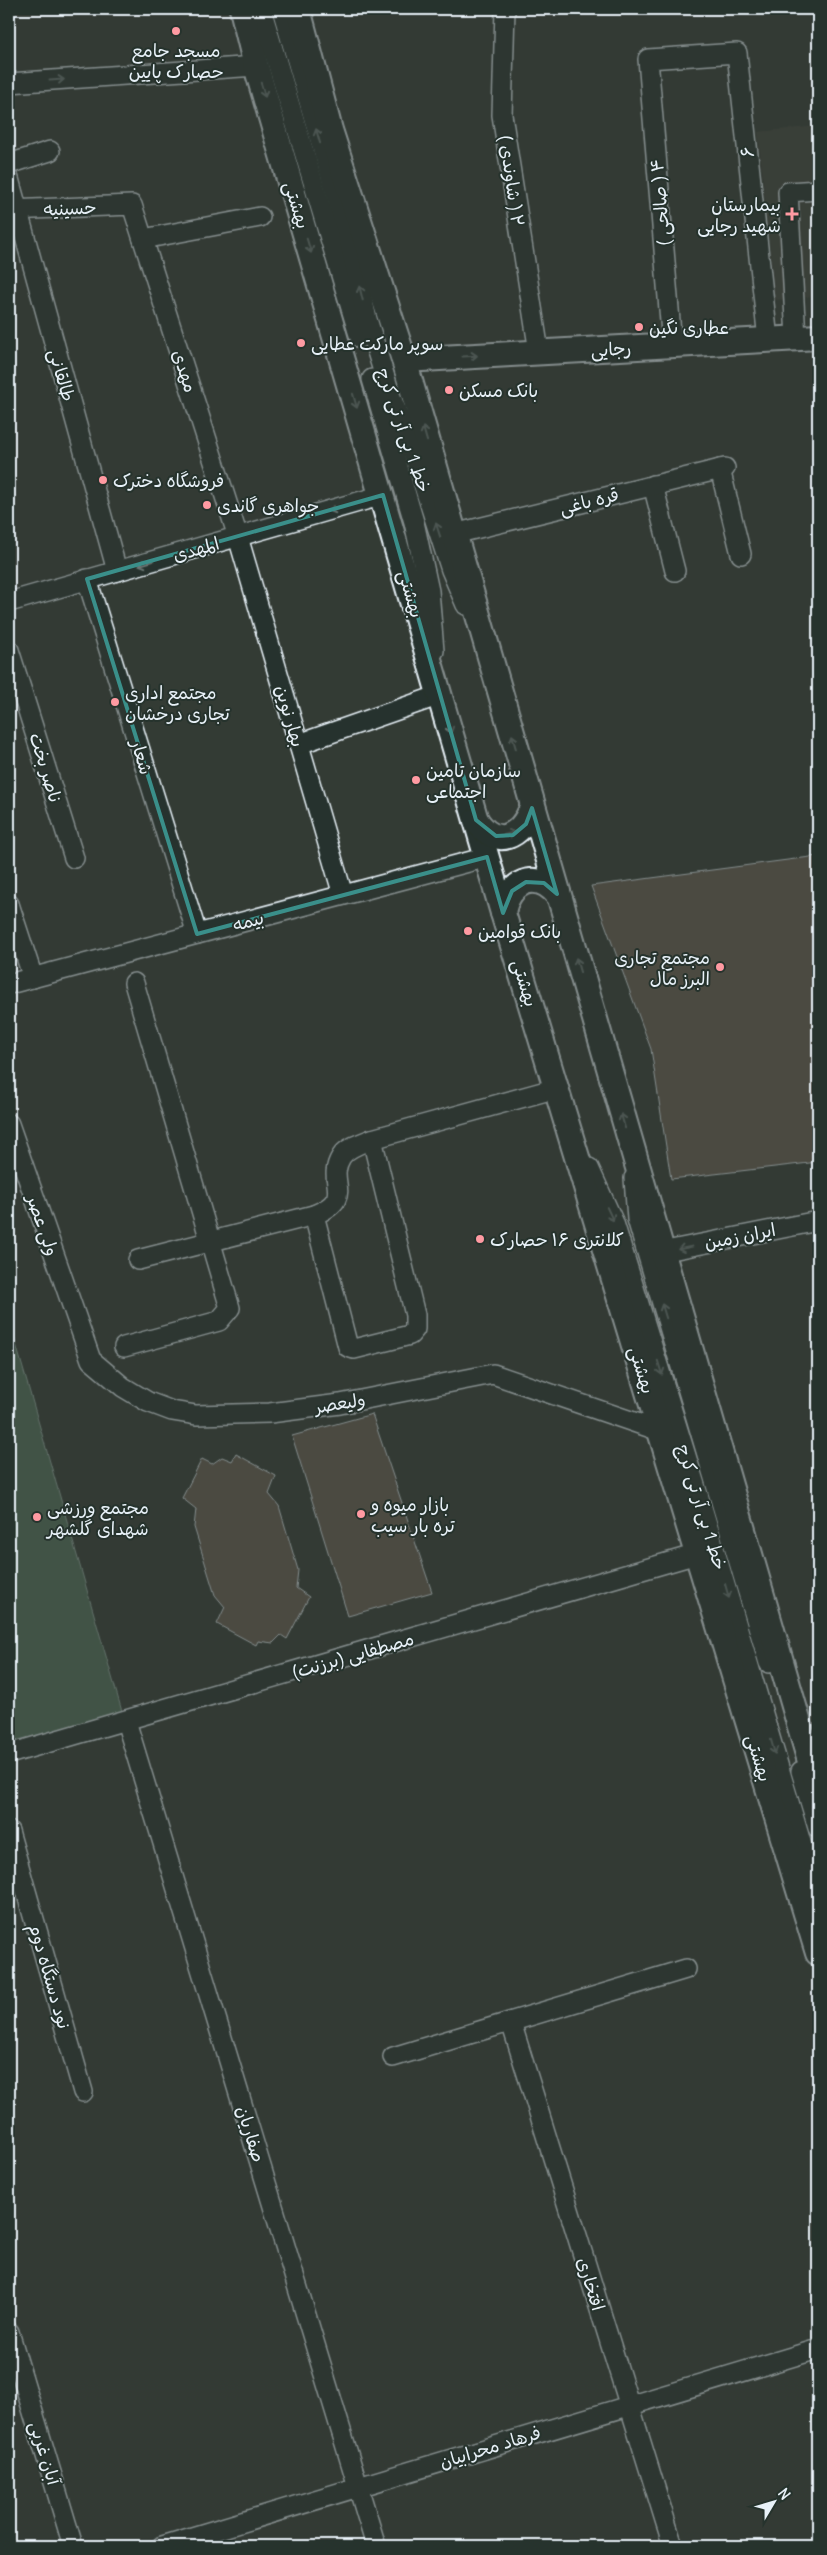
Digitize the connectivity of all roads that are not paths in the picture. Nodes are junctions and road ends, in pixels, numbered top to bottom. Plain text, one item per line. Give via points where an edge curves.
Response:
1 (242, 9) edge
2 (262, 9) edge
3 (282, 9) edge
4 (298, 9) edge
5 (505, 9) edge
6 (648, 59) joint
7 (256, 66) junction
8 (9, 83) edge
9 (50, 151) dead end
10 (9, 164) edge
11 (9, 179) edge
12 (818, 190) edge
13 (132, 205) joint
14 (12, 210) edge
15 (260, 217) dead end
16 (143, 239) junction
17 (807, 338) edge
18 (768, 340) junction
19 (672, 345) junction
20 (539, 352) junction
21 (404, 360) junction
22 (653, 486) junction
23 (383, 495) junction
24 (454, 534) junction
25 (238, 537) junction
26 (741, 554) dead end
27 (117, 571) junction
28 (675, 571) dead end
29 (87, 579) junction
30 (9, 602) edge
31 (9, 650) edge
32 (494, 673) junction
33 (438, 687) junction
34 (299, 744) junction
35 (532, 808) junction
36 (476, 820) junction
37 (487, 857) junction
38 (74, 858) dead end
39 (557, 894) junction
40 (343, 895) junction
41 (9, 904) edge
42 (503, 913) junction
43 (197, 934) junction
44 (33, 978) junction
45 (134, 983) dead end
46 (9, 984) edge
47 (557, 1088) junction
48 (567, 1122) junction
49 (9, 1124) edge
50 (372, 1139) junction
51 (632, 1152) junction
52 (314, 1215) junction
53 (818, 1221) edge
54 (210, 1241) junction
55 (661, 1252) junction
56 (138, 1260) dead end
57 (68, 1297) joint
58 (124, 1347) dead end
59 (660, 1431) junction
60 (697, 1554) junction
61 (126, 1721) junction
62 (9, 1754) edge
63 (818, 1789) edge
64 (818, 1828) edge
65 (9, 1831) edge
66 (818, 1900) edge
67 (818, 1953) edge
68 (686, 1969) dead end
69 (511, 2022) junction
70 (393, 2057) dead end
71 (83, 2092) dead end
72 (9, 2332) edge
73 (818, 2348) edge
74 (628, 2406) junction
75 (358, 2487) junction
76 (73, 2546) edge
77 (162, 2546) edge
78 (376, 2546) edge
79 (673, 2546) edge

1 - 7 main road, بهشتی
2 - 33 street, خط 1 بی آر تی کرج via 414,522 429,591
32 -> 3 street, خط 1 بی آر تی کرج via 451,570 416,458 391,397
4 - 21 main road via 330,130
5 - 20 street, ( شاوندی ) ۲ via 502,115
6 - 18 street, ۶ via 737,52
6 - 19 street, ( صالحی ) ۴
8 -> 7 street
7 -> 23 main road, بهشتی
9 - 10 street
11 - 14 street, طالقانی
12 - 17 street via 788,192
13 - 14 street, حسینیه
13 - 16 street, مهدی
14 - 27 street, طالقانی
15 - 16 street
16 - 25 street, مهدی
17 - 18 main road, رجایی
18 - 19 main road, رجایی
19 - 20 main road, رجایی
21 -> 20 main road, رجایی
24 -> 21 main road
22 - 24 street, قره باغی
22 - 26 street, قره باغی via 723,468
22 - 28 street
23 -> 25 street, المهدی
23 - 33 main road, بهشتی
24 - 32 main road
25 -> 27 street, المهدی
25 - 34 street, بهار نوین
27 - 29 street, المهدی
29 - 30 street, المهدی
29 - 43 street, شعار
31 - 38 street, ناصر بخت
35 -> 32 main road
33 - 34 street
33 -> 36 main road, بهشتی
34 - 40 street, بهار نوین
36 -> 35 main road via 488,833 504,837 520,830
35 - 39 main road
36 - 37 main road, بهشتی
37 - 40 street, بیمه
37 - 42 main road, بهشتی
39 - 42 main road via 544,883 526,882 512,891
51 -> 39 main road
40 - 43 street, بیمه
41 - 44 street
42 - 47 main road, بهشتی
43 - 44 street, بیمه
44 - 46 street, بیمه
45 - 54 street
47 - 48 main road, بهشتی
47 - 50 street
48 - 59 main road, بهشتی
48 -> 66 street, خط 1 بی آر تی کرج via 614,1223
49 - 57 street, ولی عصر
50 - 52 street via 342,1155 338,1165 337,1200 330,1208
50 - 52 street via 415,1315 415,1329 410,1334 354,1349 348,1347
51 - 55 main road
64 -> 51 street, خط 1 بی آر تی کرج via 637,1219
52 - 54 street
53 -> 55 street, ایران زمین
54 - 56 street
54 - 58 street via 230,1308 224,1316 219,1321
55 - 63 main road
57 - 59 street, ولیعصر via 91,1360 123,1387 172,1411 196,1415 270,1412 340,1404 493,1374
59 - 60 main road, بهشتی
60 - 61 street, مصطفایی (برزنت)
60 - 67 main road, بهشتی
61 - 62 street, مصطفایی (برزنت)
61 - 75 street, صفاریان
65 - 71 street, نود دستگاه دوم
68 - 69 street
69 - 70 street
69 - 74 street, افتخاری
72 - 76 street, آبان غربی
73 - 74 street, فرهاد محرابیان
74 - 75 street, فرهاد محرابیان
74 - 79 street, افتخاری
75 - 77 street, فرهاد محرابیان
75 - 78 street, صفاریان

